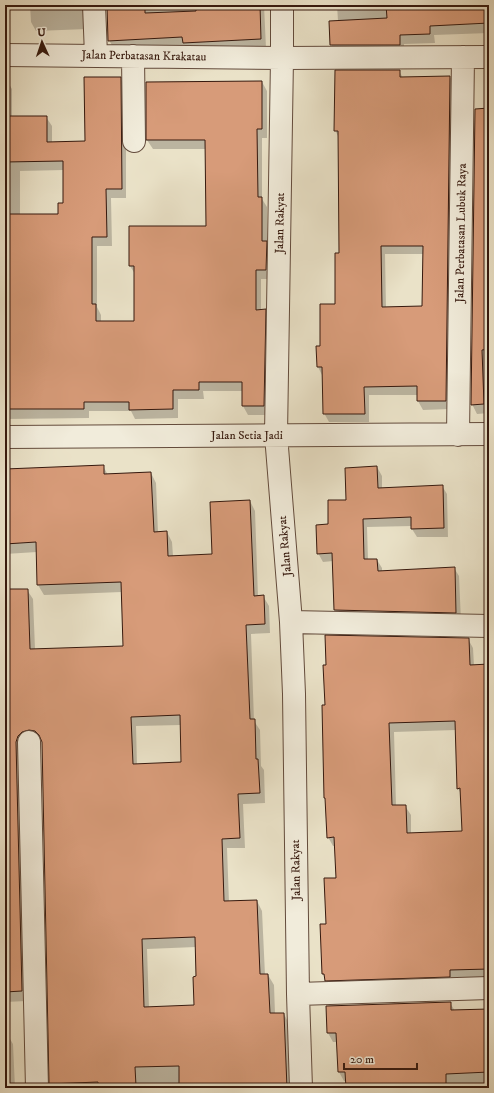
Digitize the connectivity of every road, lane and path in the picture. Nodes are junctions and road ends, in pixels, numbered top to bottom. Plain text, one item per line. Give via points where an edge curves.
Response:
1 (94, 5) edge
2 (282, 5) edge
3 (5, 55) edge
4 (96, 55) junction
5 (133, 56) junction
6 (463, 57) junction
7 (489, 57) edge
8 (282, 58) junction
9 (134, 141) dead end
10 (489, 434) edge
11 (276, 435) junction
12 (458, 435) junction
13 (5, 437) edge
14 (291, 622) junction
15 (489, 626) edge
16 (29, 742) dead end
17 (489, 988) edge
18 (298, 994) junction
19 (37, 1088) edge
20 (301, 1088) edge

1 - 4 street
2 - 8 street, Jalan Rakyat
3 - 4 street, Jalan Perbatasan Krakatau
4 - 5 street, Jalan Perbatasan Krakatau
5 - 8 street, Jalan Perbatasan Krakatau
5 - 9 street
6 - 7 street
6 - 8 street, Jalan Perbatasan Krakatau
6 - 12 street, Jalan Perbatasan Lubuk Raya
8 - 11 street, Jalan Rakyat
10 - 12 street, Jalan Setia Jadi
11 - 12 street, Jalan Setia Jadi
11 - 13 street, Jalan Setia Jadi
11 - 14 street, Jalan Rakyat
14 - 15 street
14 - 18 street, Jalan Rakyat
16 - 19 street
17 - 18 street
18 - 20 street, Jalan Rakyat

